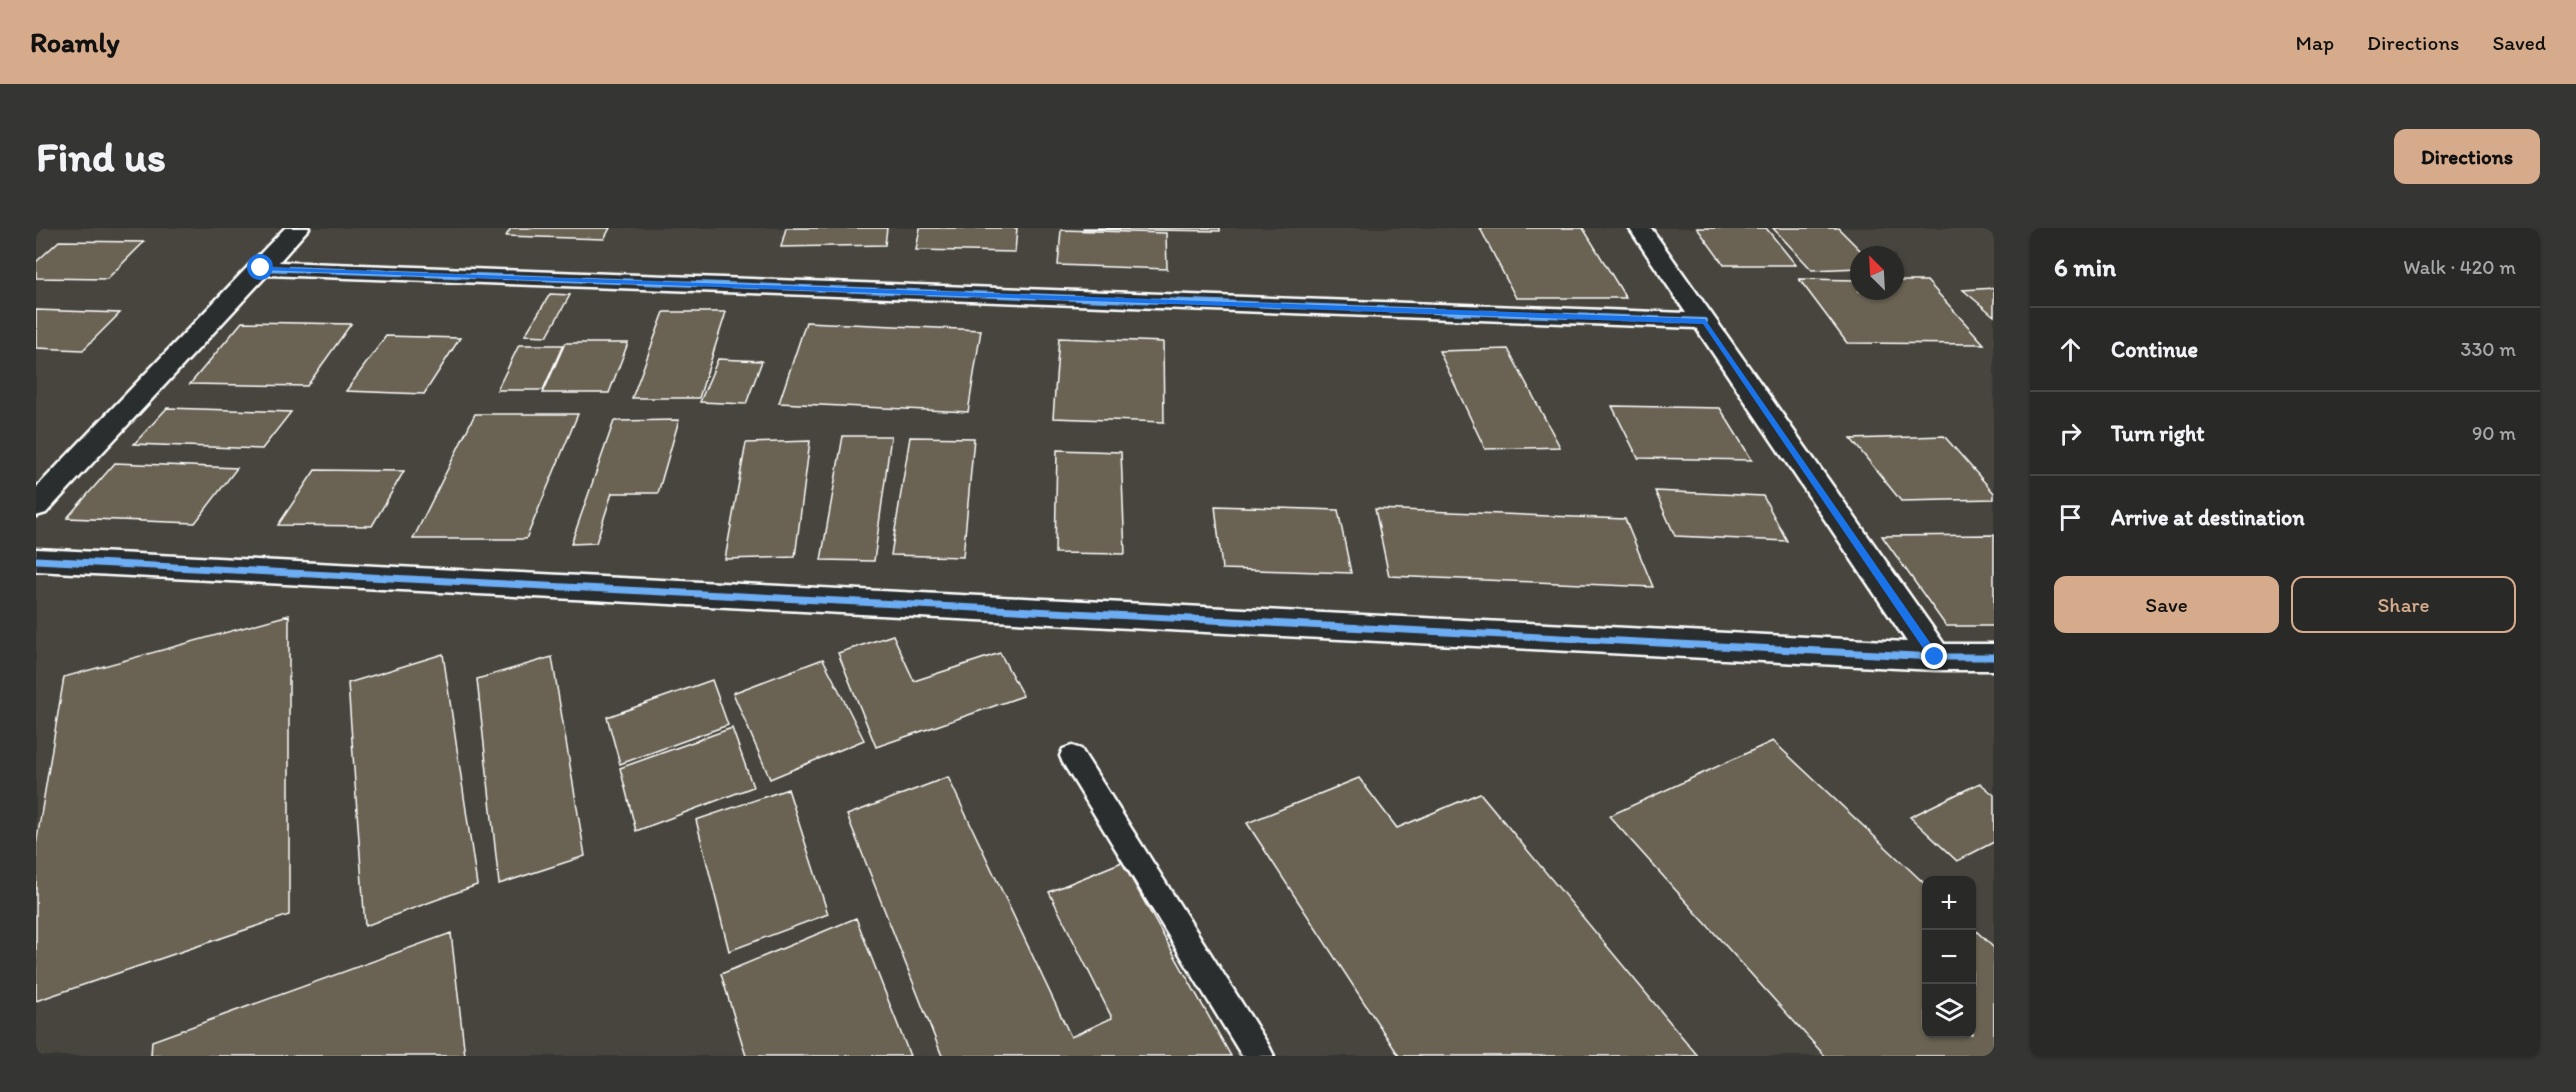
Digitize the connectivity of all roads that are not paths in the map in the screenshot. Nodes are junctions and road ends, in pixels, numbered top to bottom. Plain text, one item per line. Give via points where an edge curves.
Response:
1 (298, 228) edge
2 (1640, 228) edge
3 (261, 268) junction
4 (1705, 321) junction
5 (36, 506) edge
6 (36, 560) edge
7 (1935, 657) junction
8 (1994, 657) edge
9 (1072, 756) dead end
10 (1259, 1056) edge

1 - 3 street
2 - 4 street
3 - 4 street
3 - 5 street
4 - 7 street
6 - 7 street
7 - 8 street
9 - 10 lane

